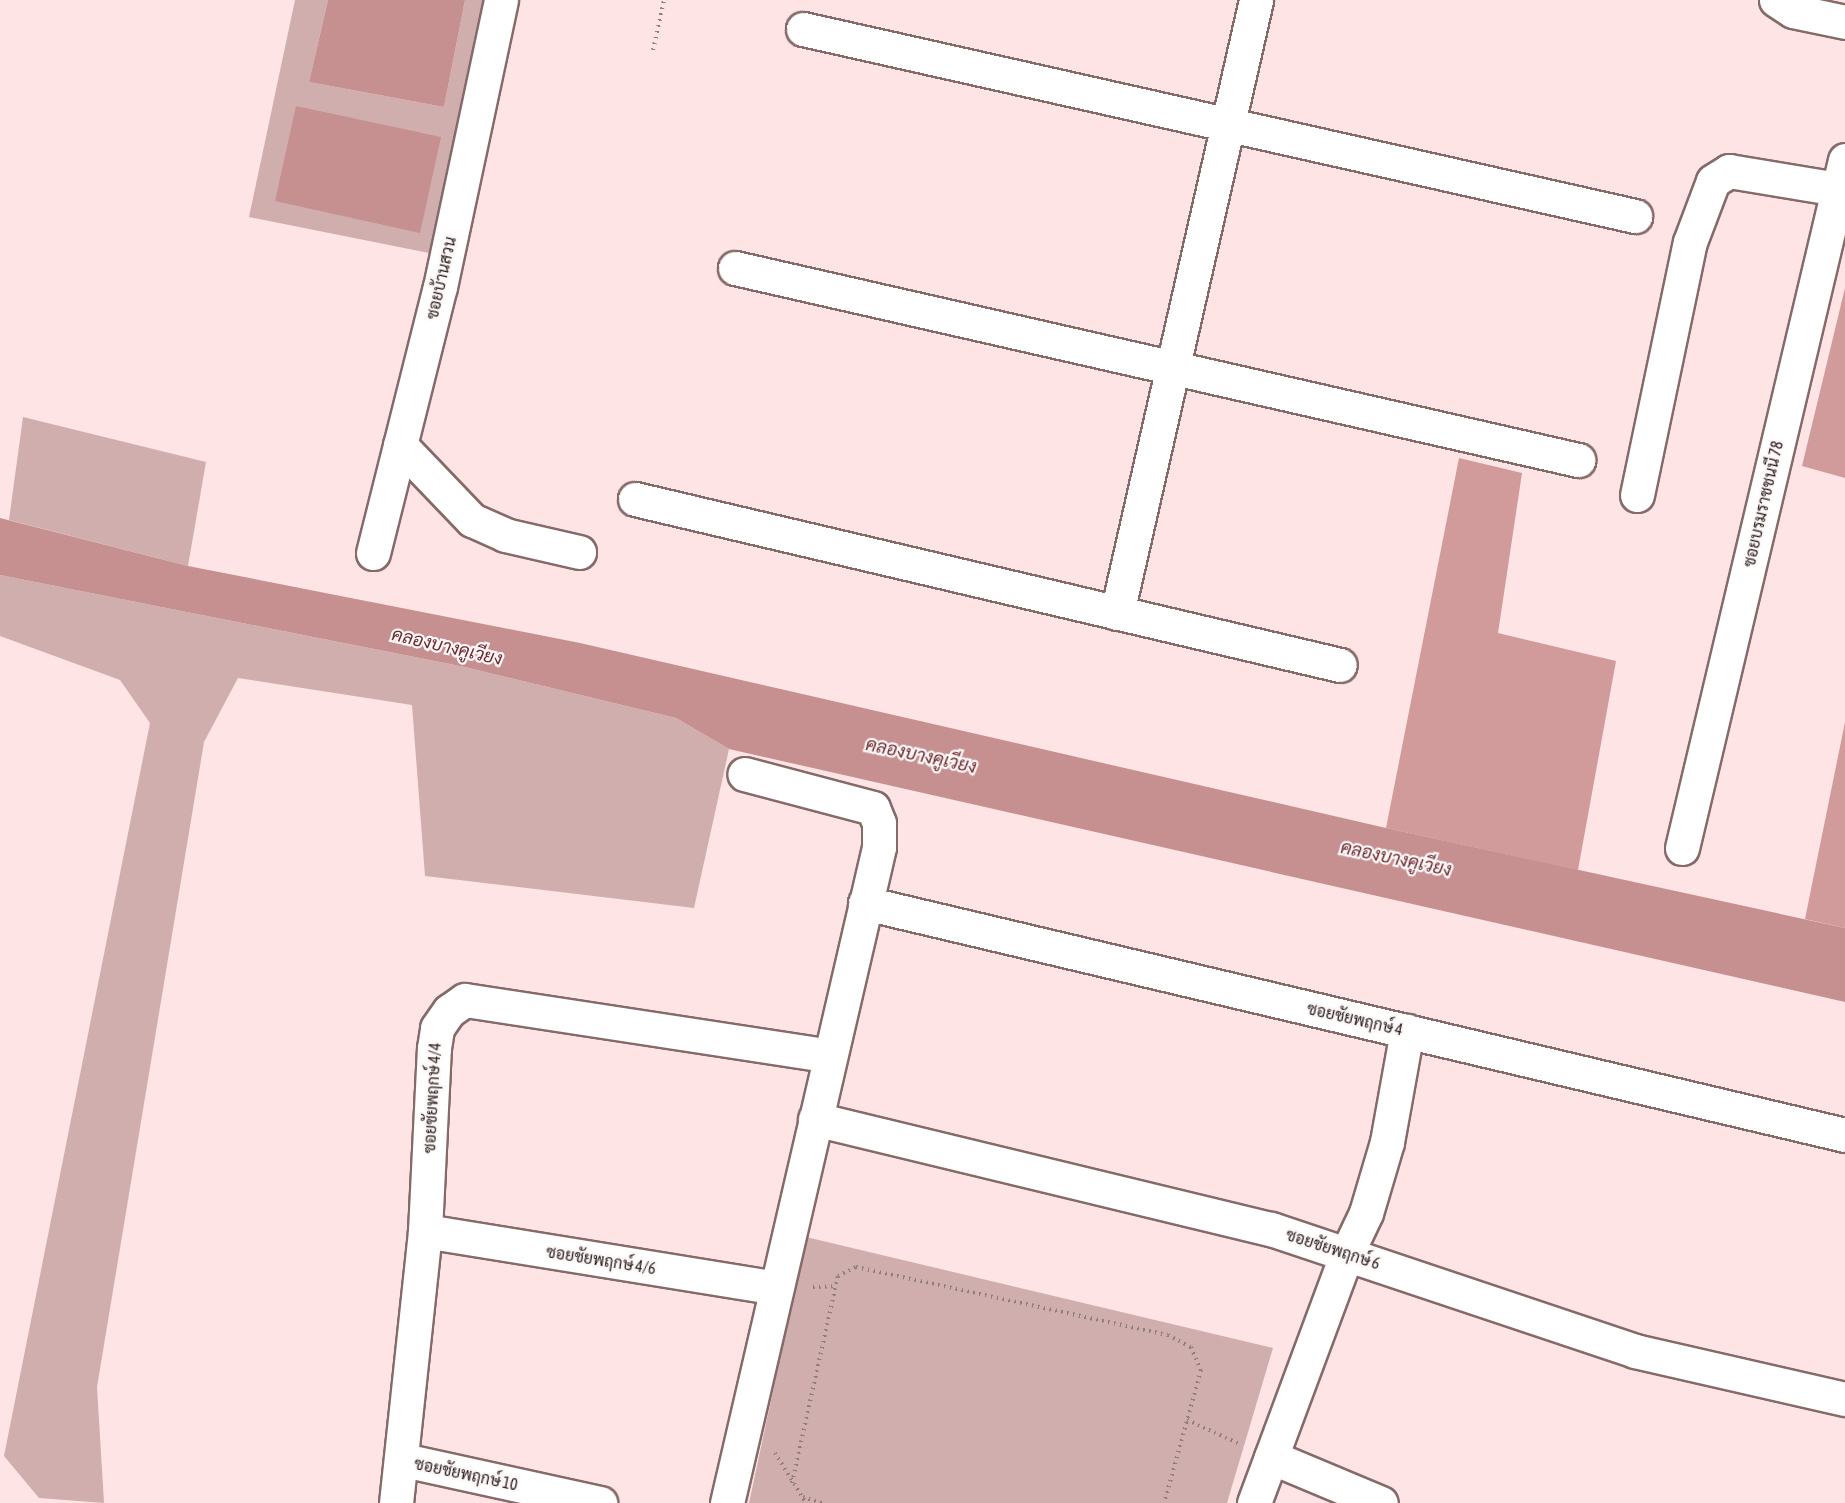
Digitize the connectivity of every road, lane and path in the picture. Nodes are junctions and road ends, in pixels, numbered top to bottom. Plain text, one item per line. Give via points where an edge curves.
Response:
1 (501, 0) edge
2 (664, 0) edge
3 (1256, 0) edge
4 (1776, 0) edge
5 (1845, 22) edge
6 (803, 29) dead end
7 (653, 50) dead end
8 (1228, 124) junction
9 (1841, 174) edge
10 (1635, 216) dead end
11 (735, 268) dead end
12 (1172, 368) junction
13 (400, 445) junction
14 (1578, 460) dead end
15 (1637, 495) dead end
16 (635, 499) dead end
17 (579, 552) dead end
18 (372, 553) dead end
19 (1117, 613) junction
20 (1340, 665) dead end
21 (744, 774) dead end
22 (1682, 848) dead end
23 (865, 903) junction
24 (1407, 1031) junction
25 (830, 1056) junction
26 (815, 1119) junction
27 (1845, 1135) edge
28 (425, 1231) junction
29 (1347, 1253) junction
30 (776, 1288) junction
31 (1845, 1399) edge
32 (1187, 1420) junction
33 (1271, 1457) junction
34 (403, 1460) junction
35 (792, 1483) dead end
36 (802, 1497) dead end
37 (396, 1503) edge
38 (600, 1503) edge
39 (727, 1503) edge
40 (822, 1503) edge
41 (1164, 1503) edge
42 (1254, 1503) edge
43 (1381, 1503) edge

1 - 13 street, ซอยบ้านสวน via 440,286
2 - 7 path
3 - 8 street
4 - 5 street via 1793,11
6 - 8 street
8 - 10 street
8 - 12 street
9 - 15 street via 1729,171 1713,181 1690,243
9 - 22 street, ซอยบรมราชชนนี 78
11 - 12 street
12 - 14 street
12 - 19 street
13 - 17 street via 472,520 505,535
13 - 18 street, ซอยบ้านสวน
16 - 19 street
19 - 20 street
21 - 23 street via 873,808 879,823 879,847
23 - 24 street, ซอยชัยพฤกษ์ 4
23 - 25 street
24 - 27 street, ซอยชัยพฤกษ์ 4
24 - 29 street via 1387,1142 1366,1213
25 - 26 street
25 - 28 street, ซอยชัยพฤกษ์ 4/4 via 465,1000 449,1011 437,1028
26 - 29 street, ซอยชัยพฤกษ์ 6 via 1271,1228
26 - 30 street
28 - 30 street, ซอยชัยพฤกษ์ 4/6
28 - 34 street, ซอยชัยพฤกษ์ 4/4
29 - 31 street, ซอยชัยพฤกษ์ 6 via 1635,1351
29 - 33 street
30 - 39 street
32 - 33 path
32 - 35 path via 1201,1370 1191,1347 1168,1335 856,1267 838,1276
32 - 41 path
33 - 42 street
33 - 43 street
34 - 37 street, ซอยชัยพฤกษ์ 4/4
34 - 38 street, ซอยชัยพฤกษ์ 10
36 - 40 path

